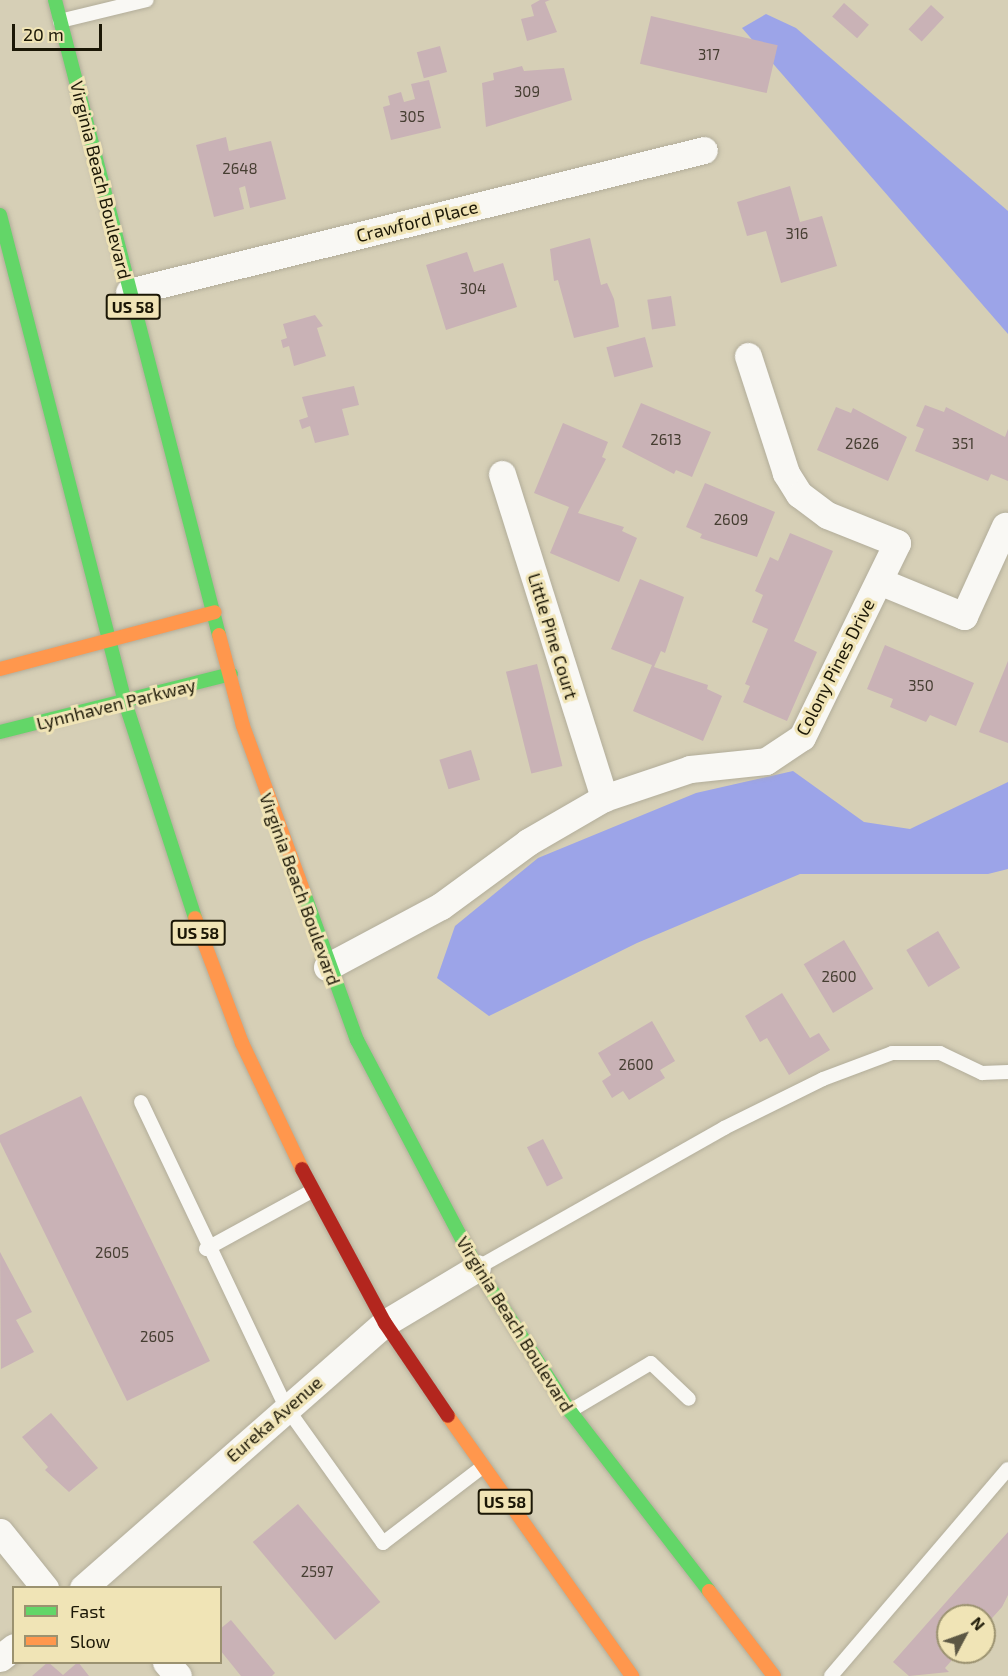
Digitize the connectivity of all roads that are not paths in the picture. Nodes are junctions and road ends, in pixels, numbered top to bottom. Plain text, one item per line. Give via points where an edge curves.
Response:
1 (55, 0) edge
2 (147, 0) edge
3 (60, 21) junction
4 (704, 150) dead end
5 (0, 215) edge
6 (129, 292) junction
7 (748, 356) dead end
8 (502, 474) dead end
9 (1005, 526) dead end
10 (879, 581) junction
11 (215, 612) junction
12 (108, 641) junction
13 (0, 669) edge
14 (231, 675) junction
15 (125, 702) junction
16 (0, 732) edge
17 (604, 798) junction
18 (327, 967) junction
19 (1008, 1072) edge
20 (141, 1102) dead end
21 (312, 1191) junction
22 (206, 1249) junction
23 (477, 1268) junction
24 (385, 1323) junction
25 (689, 1399) dead end
26 (286, 1407) junction
27 (570, 1411) junction
28 (481, 1468) junction
29 (1008, 1469) edge
30 (0, 1532) edge
31 (94, 1584) edge
32 (44, 1586) edge
33 (12, 1649) edge
34 (0, 1658) edge
35 (168, 1664) edge
36 (177, 1676) edge
37 (632, 1676) edge
38 (774, 1676) edge
39 (831, 1676) edge

1 - 3 main road, Virginia Beach Boulevard / US 58
2 - 3 lane
3 - 6 main road, Virginia Beach Boulevard / US 58
4 - 6 street, Crawford Place
5 - 12 main road, US 58
6 - 11 main road, Virginia Beach Boulevard / US 58
7 - 10 street, Colony Pines Drive via 786,473 799,494 827,515 897,543
8 - 17 street, Little Pine Court
9 - 10 street via 964,616
10 - 17 street, Colony Pines Drive via 802,737 786,752 766,760 690,769
11 - 12 main road
11 - 14 main road, Virginia Beach Boulevard / US 58
12 - 13 main road
12 - 15 main road, US 58
14 - 15 main road, Lynnhaven Parkway
14 - 18 main road, Virginia Beach Boulevard / US 58 via 276,826
15 - 16 main road, Lynnhaven Parkway
15 - 21 main road, US 58 via 207,957
17 - 18 street, Colony Pines Drive via 528,842 441,906
18 - 23 main road, Virginia Beach Boulevard / US 58 via 414,1154
19 - 23 lane via 982,1073 940,1053 892,1053 823,1079 724,1128
20 - 22 lane
21 - 22 lane
21 - 24 main road, US 58
22 - 26 lane
23 - 24 street, Eureka Avenue
23 - 27 main road, Virginia Beach Boulevard / US 58
24 - 26 street, Eureka Avenue
24 - 28 main road, US 58
25 - 27 lane via 651,1363
26 - 28 lane via 383,1543
26 - 31 street, Eureka Avenue
27 - 38 main road, Virginia Beach Boulevard / US 58
28 - 37 main road, US 58
29 - 39 lane
30 - 32 street
33 - 34 street
35 - 36 street

